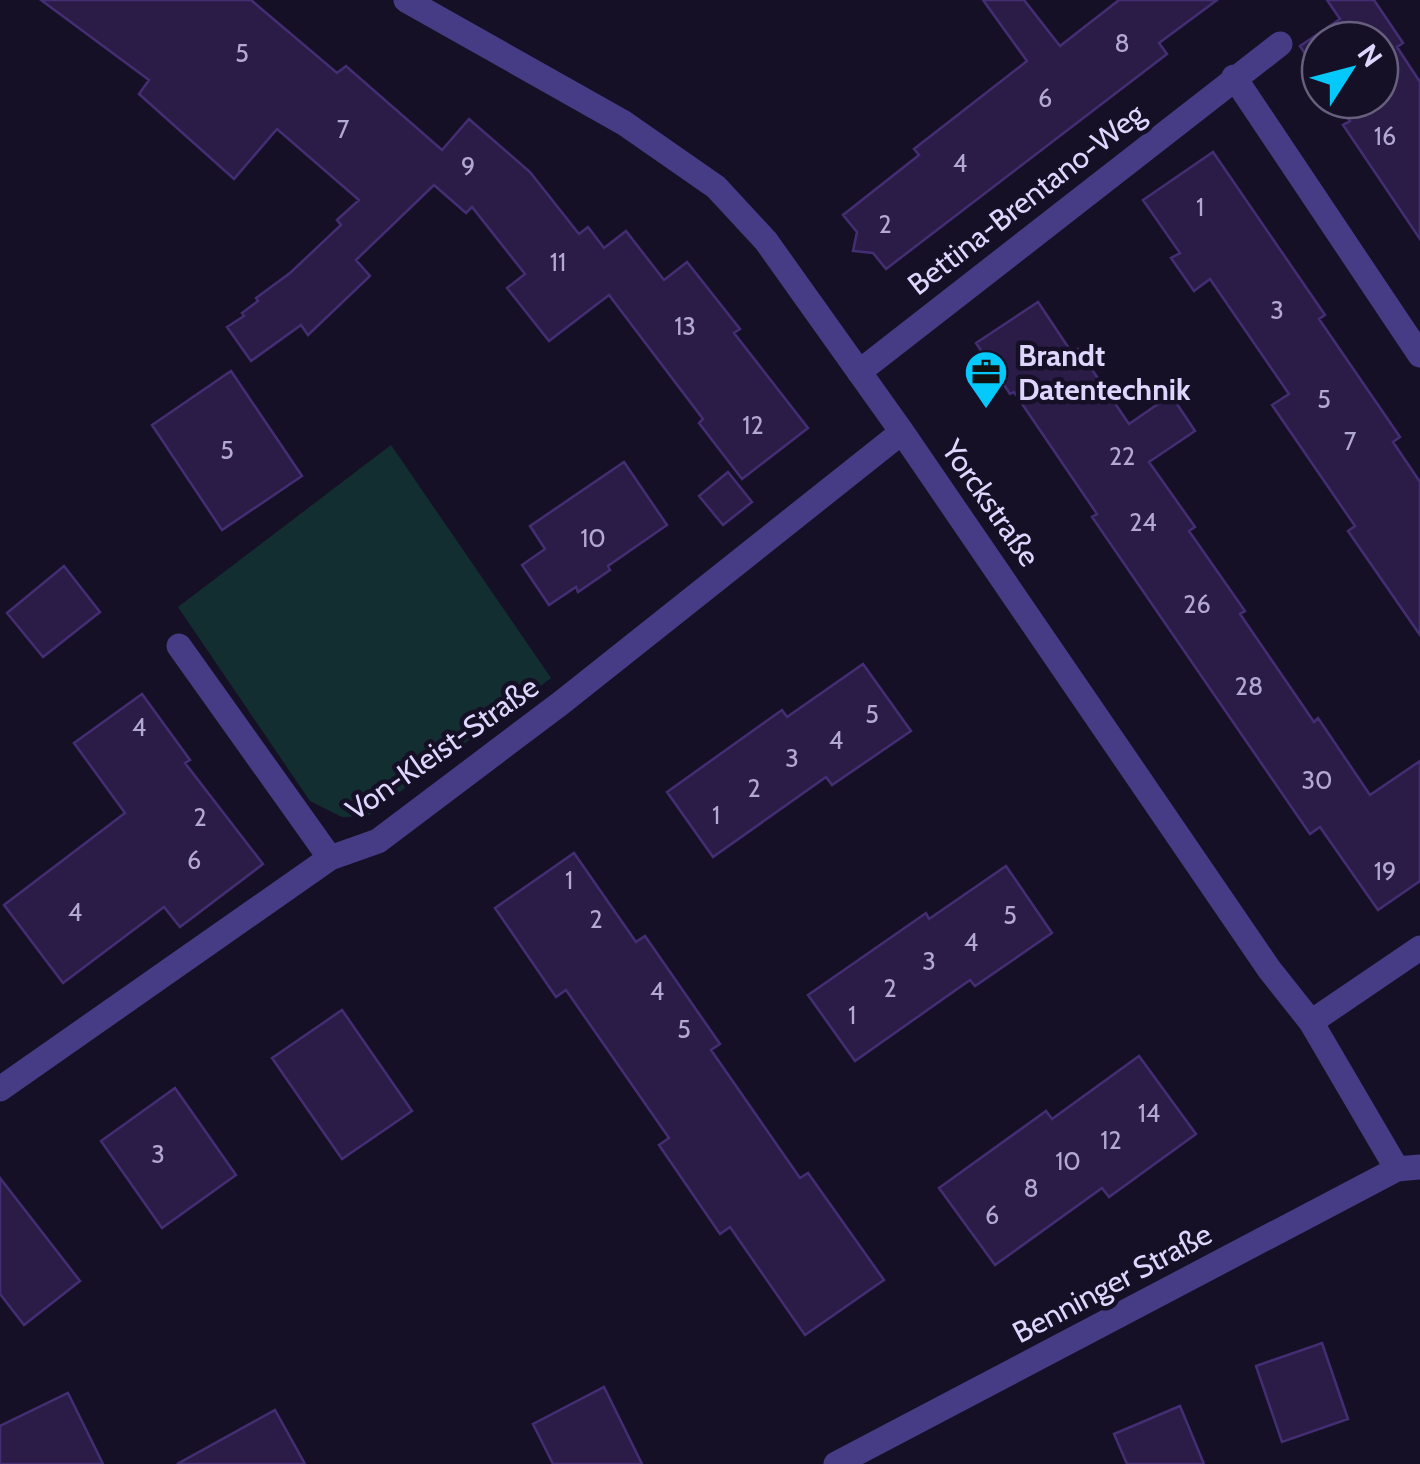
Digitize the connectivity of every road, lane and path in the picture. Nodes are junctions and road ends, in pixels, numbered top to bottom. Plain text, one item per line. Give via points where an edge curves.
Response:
1 (406, 0) edge
2 (1280, 44) dead end
3 (1234, 77) junction
4 (1420, 355) edge
5 (859, 372) junction
6 (902, 432) junction
7 (179, 646) dead end
8 (330, 858) junction
9 (1420, 948) edge
10 (1311, 1022) junction
11 (0, 1089) edge
12 (1408, 1168) edge
13 (836, 1464) edge

1 - 5 street, Yorckstraße via 624,123 716,186 766,241
2 - 3 street, Bettina-Brentano-Weg
3 - 4 street
3 - 5 street, Bettina-Brentano-Weg
5 - 6 street, Yorckstraße
6 - 8 street, Von-Kleist-Straße via 378,840
6 - 10 street, Yorckstraße
7 - 8 street
8 - 11 street, Von-Kleist-Straße
9 - 10 street
10 - 12 street, Yorckstraße
12 - 13 street, Benninger Straße

